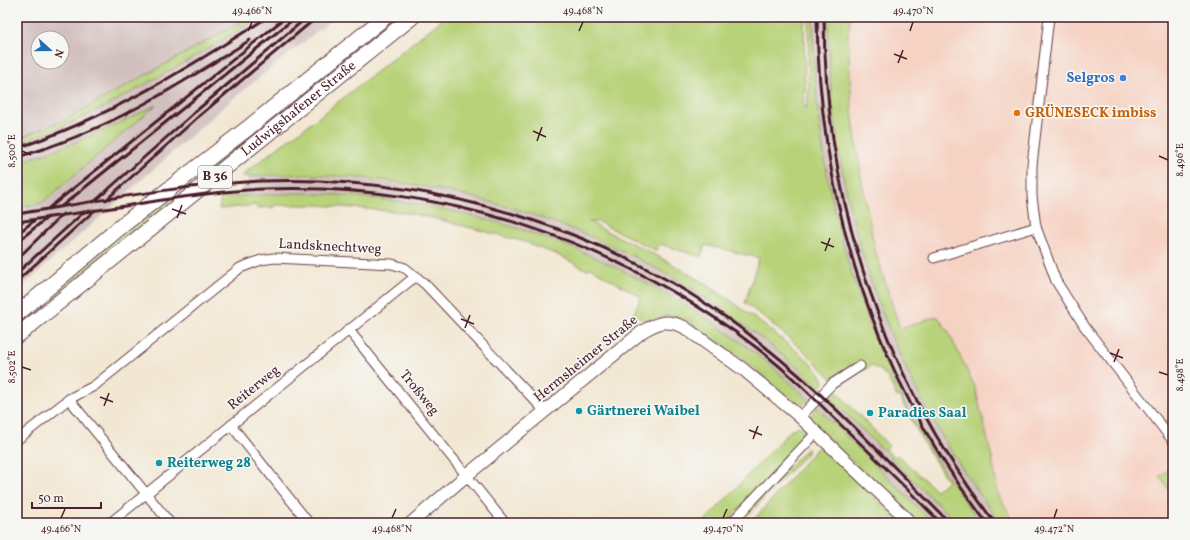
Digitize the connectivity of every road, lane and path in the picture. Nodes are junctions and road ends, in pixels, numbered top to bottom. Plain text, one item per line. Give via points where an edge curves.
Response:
1 (385, 17) edge
2 (412, 17) edge
3 (1049, 17) edge
4 (1036, 227) junction
5 (934, 258) dead end
6 (416, 276) junction
7 (17, 314) edge
8 (348, 329) junction
9 (17, 336) edge
10 (860, 366) dead end
11 (69, 399) junction
12 (543, 413) junction
13 (800, 418) junction
14 (231, 425) junction
15 (816, 433) junction
16 (17, 440) edge
17 (1173, 441) edge
18 (467, 475) junction
19 (146, 494) junction
20 (110, 523) edge
21 (170, 523) edge
22 (309, 523) edge
23 (411, 523) edge
24 (505, 523) edge
25 (731, 523) edge
26 (911, 523) edge

1 - 7 main road, Ludwigshafener Straße / B 36 via 124,224
2 - 9 main road, Ludwigshafener Straße / B 36
3 - 4 street via 1032,165
4 - 5 street
4 - 17 street via 1056,281 1085,327
6 - 8 street, Reiterweg
6 - 11 street, Landsknechtweg via 405,268 392,264 286,258 251,263 240,268 94,386
6 - 12 street, Landsknechtweg via 541,407
8 - 14 street, Reiterweg
8 - 18 street, Troßweg
10 - 13 street via 832,384
11 - 16 street, Landsknechtweg
11 - 19 street
12 - 13 street, Hermsheimer Straße via 643,330 667,321 684,326 713,346
12 - 18 street, Hermsheimer Straße
13 - 15 street, Hermsheimer Straße
14 - 19 street, Reiterweg
14 - 22 street
15 - 25 street
15 - 26 street, Hermsheimer Straße
18 - 23 street, Hermsheimer Straße
18 - 24 street, Troßweg
19 - 20 street, Reiterweg
19 - 21 street

